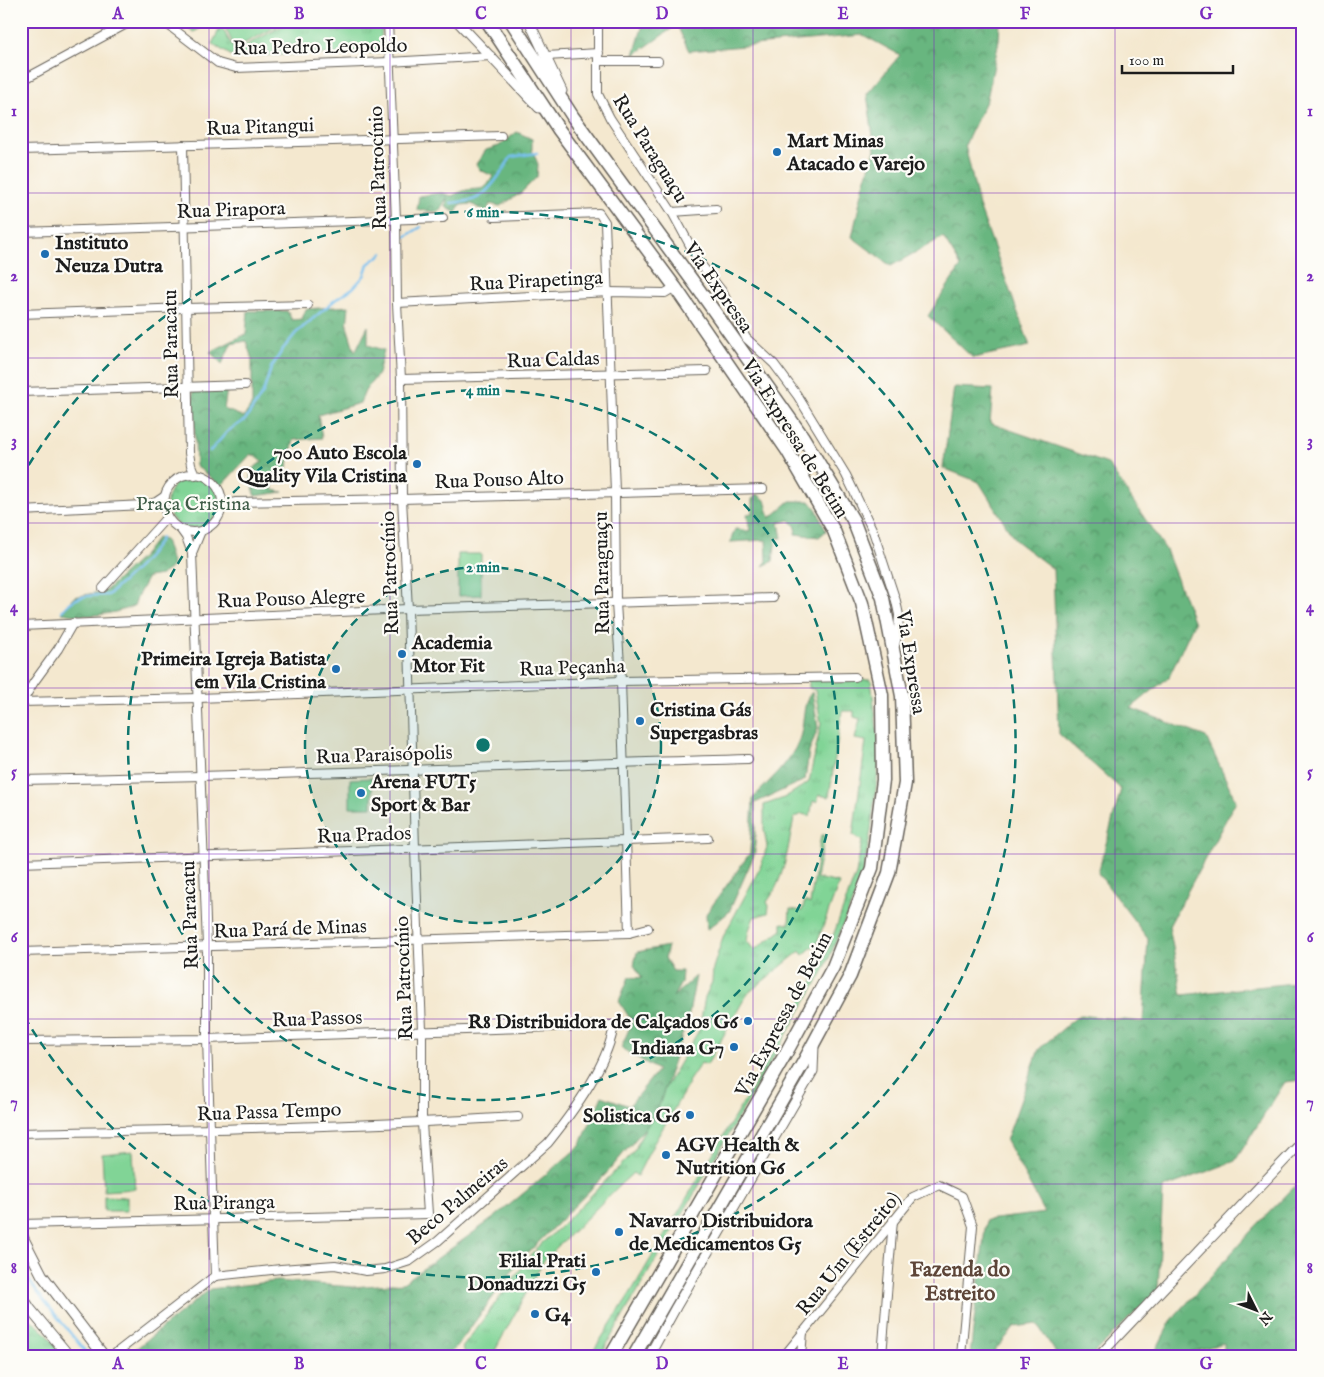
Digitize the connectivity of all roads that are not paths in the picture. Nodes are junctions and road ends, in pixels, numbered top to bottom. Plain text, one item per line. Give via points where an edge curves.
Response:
1 (132, 21) edge
2 (163, 21) edge
3 (388, 21) edge
4 (457, 21) edge
5 (487, 21) edge
6 (511, 21) edge
7 (529, 21) edge
8 (598, 21) edge
9 (491, 56) junction
10 (546, 56) junction
11 (599, 57) junction
12 (658, 61) dead end
13 (389, 62) junction
14 (21, 81) edge
15 (573, 117) junction
16 (559, 130) junction
17 (501, 136) dead end
18 (392, 139) junction
19 (183, 145) junction
20 (21, 150) edge
21 (716, 209) dead end
22 (672, 212) junction
23 (494, 217) dead end
24 (443, 218) dead end
25 (396, 220) junction
26 (184, 227) junction
27 (21, 232) edge
28 (675, 287) junction
29 (608, 292) junction
30 (397, 303) junction
31 (308, 305) dead end
32 (186, 308) junction
33 (21, 314) edge
34 (737, 345) junction
35 (774, 364) junction
36 (707, 371) dead end
37 (610, 373) junction
38 (400, 379) junction
39 (245, 385) dead end
40 (187, 387) junction
41 (21, 392) edge
42 (189, 453) junction
43 (195, 474) junction
44 (184, 476) junction
45 (763, 488) dead end
46 (615, 492) junction
47 (220, 495) junction
48 (165, 496) junction
49 (402, 499) junction
50 (236, 502) junction
51 (144, 505) junction
52 (222, 505) junction
53 (21, 511) edge
54 (167, 515) junction
55 (181, 530) junction
56 (201, 531) junction
57 (192, 553) junction
58 (103, 588) dead end
59 (773, 598) dead end
60 (616, 603) junction
61 (408, 609) junction
62 (194, 618) junction
63 (72, 623) junction
64 (21, 626) edge
65 (893, 652) junction
66 (855, 677) dead end
67 (621, 681) junction
68 (409, 690) junction
69 (199, 698) junction
70 (22, 702) edge
71 (748, 759) dead end
72 (623, 762) junction
73 (412, 770) junction
74 (199, 777) junction
75 (21, 780) edge
76 (708, 838) dead end
77 (627, 841) junction
78 (414, 849) junction
79 (204, 856) junction
80 (21, 863) edge
81 (648, 928) dead end
82 (629, 933) junction
83 (418, 941) junction
84 (207, 946) junction
85 (21, 952) edge
86 (614, 1025) joint
87 (422, 1030) junction
88 (207, 1039) junction
89 (21, 1041) edge
90 (814, 1042) junction
91 (518, 1117) dead end
92 (422, 1123) junction
93 (211, 1129) junction
94 (21, 1132) edge
95 (1303, 1141) edge
96 (428, 1214) joint
97 (213, 1219) junction
98 (893, 1220) junction
99 (21, 1224) edge
100 (21, 1234) edge
101 (215, 1276) junction
102 (21, 1295) edge
103 (26, 1309) edge
104 (803, 1332) junction
105 (69, 1356) edge
106 (104, 1356) edge
107 (112, 1356) edge
108 (611, 1356) edge
109 (634, 1356) edge
110 (649, 1356) edge
111 (784, 1356) edge
112 (801, 1356) edge
113 (882, 1356) edge
114 (961, 1356) edge
115 (1100, 1356) edge

1 - 14 street
2 - 13 street, Rua Pedro Leopoldo via 218,63 236,68
3 - 13 street, Rua Patrocínio
4 - 9 street
5 - 16 highway, Via Expressa de Betim
6 - 15 highway, Via Expressa
7 - 10 street
8 - 11 street, Rua Paraguaçu
9 - 13 street, Rua Pedro Leopoldo
9 - 16 street
10 - 11 street
10 - 15 street
11 - 12 street
11 - 22 street, Rua Paraguaçu via 598,94
13 - 18 street, Rua Patrocínio
15 - 34 highway, Via Expressa
16 - 28 highway, Via Expressa de Betim
17 - 18 street, Rua Pitangui
18 - 19 street, Rua Pitangui
18 - 25 street, Rua Patrocínio
19 - 20 street, Rua Pitangui
19 - 26 street, Rua Paracatu
21 - 22 street
22 - 35 street, Rua Paraguaçu via 696,257 722,291 746,338
23 - 29 street, Rua Paraguaçu via 599,213 605,222
24 - 25 street, Rua Pirapora
25 - 26 street, Rua Pirapora
25 - 30 street, Rua Patrocínio
26 - 27 street, Rua Pirapora
26 - 32 street, Rua Paracatu
28 - 29 street, Rua Pirapetinga via 664,294
28 - 108 highway, Via Expressa de Betim via 787,450 834,531 862,603 882,695 883,780 872,868 833,967
29 - 30 street, Rua Pirapetinga
29 - 37 street, Rua Paraguaçu
30 - 38 street, Rua Patrocínio
31 - 32 street
32 - 33 street
32 - 40 street, Rua Paracatu
34 - 35 street
34 - 65 highway, Via Expressa via 803,437 852,520 883,598
35 - 65 street, Rua Paraguaçu via 846,475 873,530 899,615
36 - 37 street, Rua Caldas
37 - 38 street, Rua Caldas
37 - 46 street, Rua Paraguaçu
38 - 49 street, Rua Patrocínio
39 - 40 street
40 - 41 street
40 - 42 street, Rua Paracatu
42 - 43 street, Rua Paracatu
42 - 44 street, Rua Paracatu
43 - 44 street
43 - 47 street via 212,481
44 - 48 street via 172,484
45 - 46 street, Rua Pouso Alto
46 - 49 street, Rua Pouso Alto
46 - 60 street, Rua Paraguaçu
47 - 50 street, Rua Pouso Alto
47 - 52 street
48 - 51 street
48 - 54 street
49 - 50 street, Rua Pouso Alto
49 - 61 street, Rua Patrocínio
50 - 52 street, Rua Pouso Alto
51 - 53 street
51 - 54 street via 158,508
52 - 56 street via 218,519
54 - 55 street
54 - 58 street
55 - 56 street
55 - 57 street, Rua Paracatu
56 - 57 street, Rua Paracatu
57 - 62 street, Rua Paracatu
59 - 60 street, Rua Pouso Alegre
60 - 61 street, Rua Pouso Alegre
60 - 67 street, Rua Paraguaçu
61 - 62 street, Rua Pouso Alegre
61 - 68 street, Rua Patrocínio
62 - 63 street, Rua Pouso Alegre
62 - 69 street, Rua Paracatu
63 - 64 street, Rua Pouso Alegre
63 - 70 street via 58,650
65 - 90 highway, Via Expressa via 902,696 904,783 889,873 850,976
66 - 67 street, Rua Peçanha
67 - 68 street, Rua Peçanha
67 - 72 street, Rua Paraguaçu
68 - 69 street, Rua Peçanha
68 - 73 street, Rua Patrocínio
69 - 70 street, Rua Peçanha
69 - 74 street, Rua Paracatu
71 - 72 street, Rua Paraisópolis
72 - 73 street, Rua Paraisópolis
72 - 77 street, Rua Paraguaçu
73 - 74 street, Rua Paraisópolis
73 - 78 street, Rua Patrocínio
74 - 75 street, Rua Paraisópolis
74 - 79 street, Rua Paracatu
76 - 77 street, Rua Prados
77 - 78 street, Rua Prados
77 - 82 street, Rua Paraguaçu
78 - 79 street, Rua Prados
78 - 83 street, Rua Patrocínio
79 - 80 street, Rua Prados
79 - 84 street, Rua Paracatu
81 - 82 street, Rua Pará de Minas
82 - 83 street, Rua Pará de Minas
83 - 84 street, Rua Pará de Minas
83 - 87 street, Rua Patrocínio
84 - 85 street, Rua Pará de Minas
84 - 88 street, Rua Paracatu
86 - 87 street, Rua Passos
86 - 101 street, Beco Palmeiras via 612,1041 597,1072 548,1143 438,1241 410,1260 386,1269 366,1271 334,1266
87 - 88 street, Rua Passos
87 - 92 street, Rua Patrocínio
88 - 89 street, Rua Passos
88 - 93 street, Rua Paracatu
90 - 109 highway, Via Expressa
90 - 110 street via 813,1071
91 - 92 street, Rua Passa Tempo
92 - 93 street, Rua Passa Tempo
92 - 96 street, Rua Patrocínio
93 - 94 street, Rua Passa Tempo
93 - 97 street, Rua Paracatu
95 - 115 street
96 - 97 street, Rua Piranga
97 - 99 street, Rua Piranga
97 - 101 street, Rua Paracatu
98 - 104 street, Rua Um (Estreito)
98 - 113 street
98 - 114 street, Rua Um (Estreito) via 913,1197 939,1185 962,1196 973,1226
100 - 106 main road via 42,1275
101 - 107 street
102 - 103 main road
103 - 105 main road
104 - 111 street, Rua Um (Estreito)
104 - 112 street

